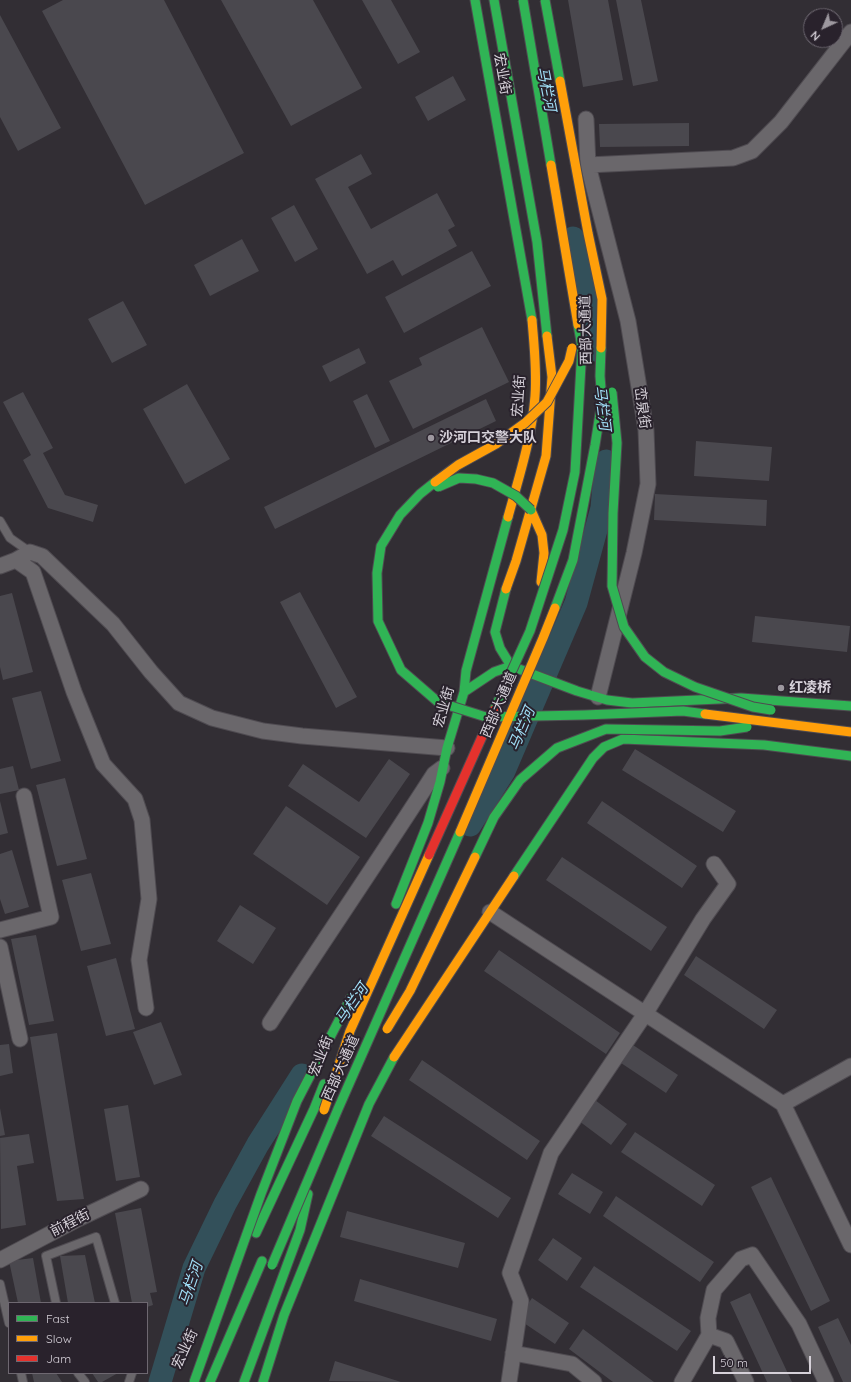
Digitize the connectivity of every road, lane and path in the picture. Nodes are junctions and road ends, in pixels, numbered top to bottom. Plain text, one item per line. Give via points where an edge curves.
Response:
1 (475, 0) edge
2 (494, 0) edge
3 (523, 0) edge
4 (545, 0) edge
5 (851, 32) edge
6 (586, 119) dead end
7 (588, 165) junction
8 (602, 299) junction
9 (575, 308) junction
10 (609, 366) dead end
11 (611, 381) dead end
12 (420, 494) junction
13 (0, 522) edge
14 (30, 552) junction
15 (16, 560) junction
16 (0, 566) edge
17 (535, 617) junction
18 (511, 666) junction
19 (464, 692) junction
20 (598, 698) junction
21 (851, 706) edge
22 (783, 713) dead end
23 (806, 717) dead end
24 (781, 723) junction
25 (851, 726) edge
26 (851, 732) edge
27 (447, 748) junction
28 (851, 756) edge
29 (593, 758) junction
30 (441, 774) junction
31 (24, 796) dead end
32 (714, 864) dead end
33 (420, 874) junction
34 (394, 910) dead end
35 (490, 912) junction
36 (388, 924) dead end
37 (0, 930) edge
38 (380, 942) dead end
39 (0, 947) edge
40 (355, 988) dead end
41 (146, 1008) dead end
42 (354, 1011) junction
43 (645, 1014) junction
44 (270, 1024) dead end
45 (382, 1036) dead end
46 (20, 1039) dead end
47 (399, 1048) junction
48 (389, 1051) dead end
49 (851, 1066) edge
50 (783, 1104) junction
51 (338, 1109) junction
52 (321, 1119) dead end
53 (314, 1165) junction
54 (141, 1189) dead end
55 (851, 1245) edge
56 (264, 1254) dead end
57 (0, 1260) edge
58 (269, 1273) dead end
59 (0, 1284) edge
60 (56, 1302) edge
61 (115, 1302) edge
62 (8, 1319) edge
63 (709, 1335) junction
64 (513, 1353) junction
65 (79, 1374) edge
66 (85, 1382) edge
67 (185, 1382) edge
68 (194, 1382) edge
69 (210, 1382) edge
70 (244, 1382) edge
71 (263, 1382) edge
72 (509, 1382) edge
73 (594, 1382) edge
74 (682, 1382) edge
75 (746, 1382) edge
76 (826, 1382) edge

1 - 19 main road, 宏业街 via 532,320 536,367 531,428 524,460 466,671
2 - 18 main road, 宏业街 via 537,242 552,377 546,456 495,632 500,648
3 - 9 main road, 西部大通道, bridge
4 - 8 main road, 西部大通道, bridge
5 - 7 street via 781,122 752,151 733,158
6 - 7 street, 峦泉街
7 - 20 street, 峦泉街 via 628,322 646,430 648,484 634,553
8 - 10 main road, bridge
8 - 51 main road, 西部大通道, bridge via 602,401 573,560 540,645
9 - 12 main road, bridge via 569,361 547,402 496,444 458,465
9 - 17 main road, 西部大通道, bridge via 582,347 575,472 563,530
11 - 22 main road, bridge via 617,443 612,586 624,626 645,657 664,672 695,687 753,707
12 - 17 main road, bridge via 458,478 476,479 493,483 516,496 531,510 542,535 544,553
12 - 24 main road, bridge via 400,515 381,546 377,573 378,621 401,670 438,702 486,717 683,711
13 - 14 lane via 10,538
14 - 15 street
14 - 27 street via 42,556 113,624 179,703 212,718 263,731
15 - 16 street
15 - 41 street via 33,572 74,692 103,764 135,799 142,820 149,899 139,960
17 - 33 main road, 西部大通道, bridge
18 - 19 main road via 494,672
18 - 20 main road
19 - 27 main road, 宏业街
20 - 21 main road via 632,703 741,698
20 - 29 main road via 598,723
23 - 25 main road
24 - 26 main road, bridge
24 - 45 main road, bridge via 720,731 606,729 557,748 520,780 494,817 410,990
27 - 30 main road, 宏业街
28 - 29 main road via 764,745 623,739 604,747
29 - 35 main road
30 - 34 main road, 宏业街 via 428,823
30 - 44 street via 434,774
31 - 37 street via 51,917
32 - 43 street via 728,884 703,919
33 - 38 main road, bridge
33 - 52 main road, 西部大通道, bridge via 350,1031
35 - 43 street
35 - 47 main road
36 - 42 main road, 宏业街
39 - 46 street
40 - 68 main road, bridge via 297,1101
42 - 51 main road, bridge via 356,1030 374,1049
42 - 67 main road, 宏业街 via 314,1109
43 - 50 street
43 - 64 street via 551,1153 510,1273 521,1301
47 - 48 main road
47 - 71 main road via 369,1104 284,1315
49 - 50 street
50 - 55 street
51 - 53 main road, 西部大通道, bridge
53 - 58 main road, 西部大通道, bridge
53 - 70 main road, bridge via 300,1230
54 - 57 street, 前程街
56 - 69 main road
59 - 62 lane
60 - 61 lane via 46,1256 96,1238
63 - 74 street
63 - 75 street via 726,1341
63 - 76 street via 708,1318 714,1290 741,1259 752,1255 799,1324
64 - 72 street
64 - 73 street via 572,1364
65 - 66 lane

